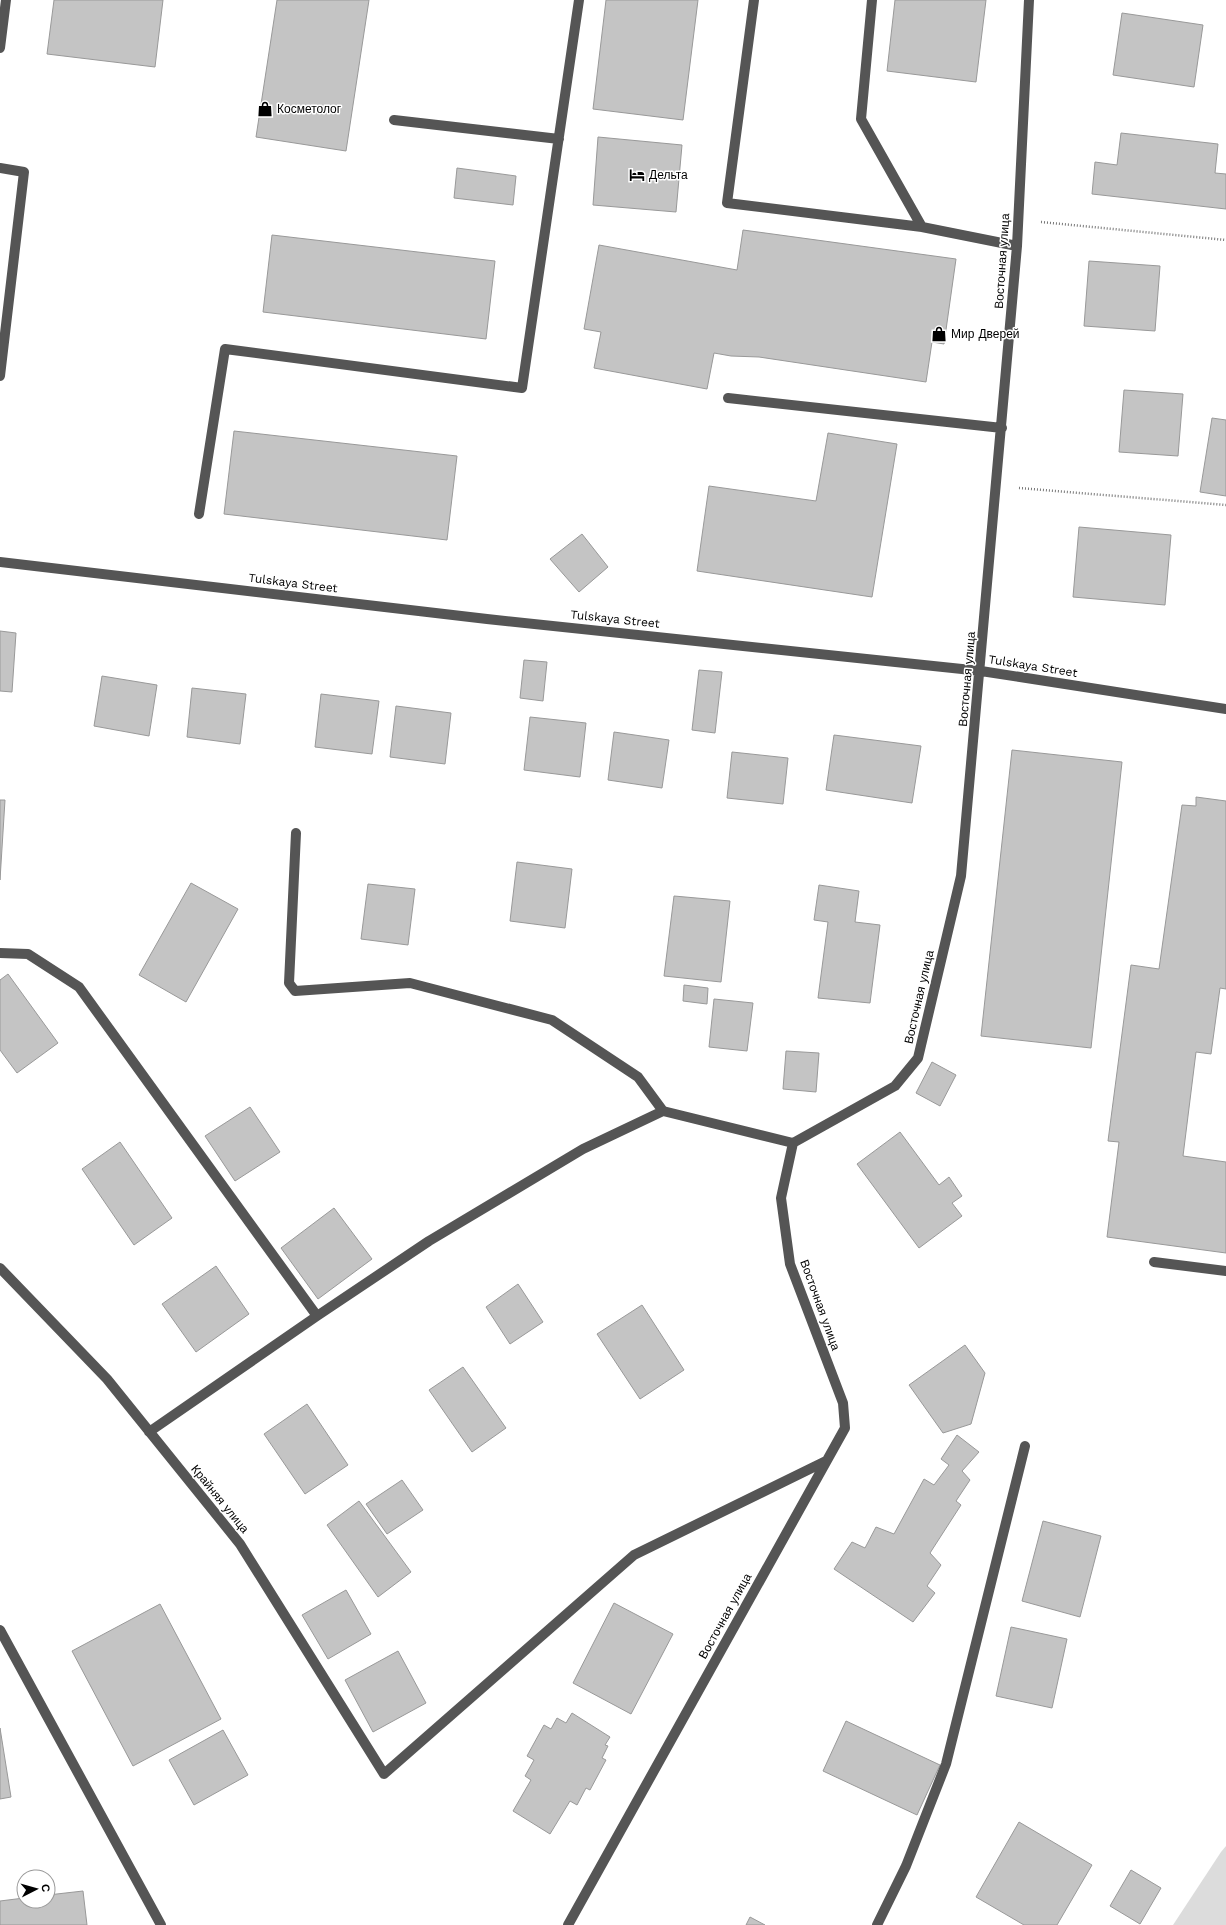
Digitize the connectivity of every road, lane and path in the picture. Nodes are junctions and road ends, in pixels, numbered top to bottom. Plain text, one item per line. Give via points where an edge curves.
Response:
1 (6, 0) edge
2 (579, 0) edge
3 (754, 0) edge
4 (872, 0) edge
5 (1029, 0) edge
6 (0, 48) edge
7 (394, 120) dead end
8 (559, 139) junction
9 (0, 168) edge
10 (1018, 220) junction
11 (922, 227) junction
12 (1226, 240) edge
13 (1017, 246) junction
14 (0, 376) edge
15 (728, 398) dead end
16 (1002, 428) junction
17 (996, 486) junction
18 (1226, 505) edge
19 (199, 514) dead end
20 (0, 562) edge
21 (980, 671) junction
22 (1226, 709) edge
23 (296, 833) dead end
24 (0, 952) edge
25 (663, 1112) junction
26 (793, 1143) junction
27 (1154, 1262) dead end
28 (0, 1268) edge
29 (1226, 1271) edge
30 (317, 1316) junction
31 (149, 1432) junction
32 (1025, 1446) dead end
33 (826, 1461) junction
34 (0, 1630) edge
35 (161, 1925) edge
36 (568, 1925) edge
37 (877, 1925) edge

1 - 6 street
2 - 8 street
3 - 11 street via 727,203
4 - 11 street via 861,119
5 - 10 street, Восточная улица
7 - 8 street
8 - 19 street via 522,388 224,349
9 - 14 street via 24,172
10 - 12 path
10 - 13 street, Восточная улица
11 - 13 street
13 - 16 street, Восточная улица
15 - 16 street
16 - 17 street, Восточная улица
17 - 18 path
17 - 21 street, Восточная улица
20 - 21 street, Tulskaya Street via 487,619
21 - 22 street, Tulskaya Street
21 - 26 street, Восточная улица via 961,876 918,1058 895,1086
23 - 25 street via 289,983 295,991 410,983 552,1020 638,1077
24 - 30 street via 28,954 79,987
25 - 26 street
25 - 30 street via 583,1149 429,1242
26 - 33 street, Восточная улица via 781,1198 790,1264 843,1403 845,1428
27 - 29 street
28 - 31 street, Крайняя улица via 107,1379
30 - 31 street
31 - 33 street, Крайняя улица via 240,1544 384,1774 634,1555
32 - 37 street via 946,1764 906,1866
33 - 36 street, Восточная улица
34 - 35 street

